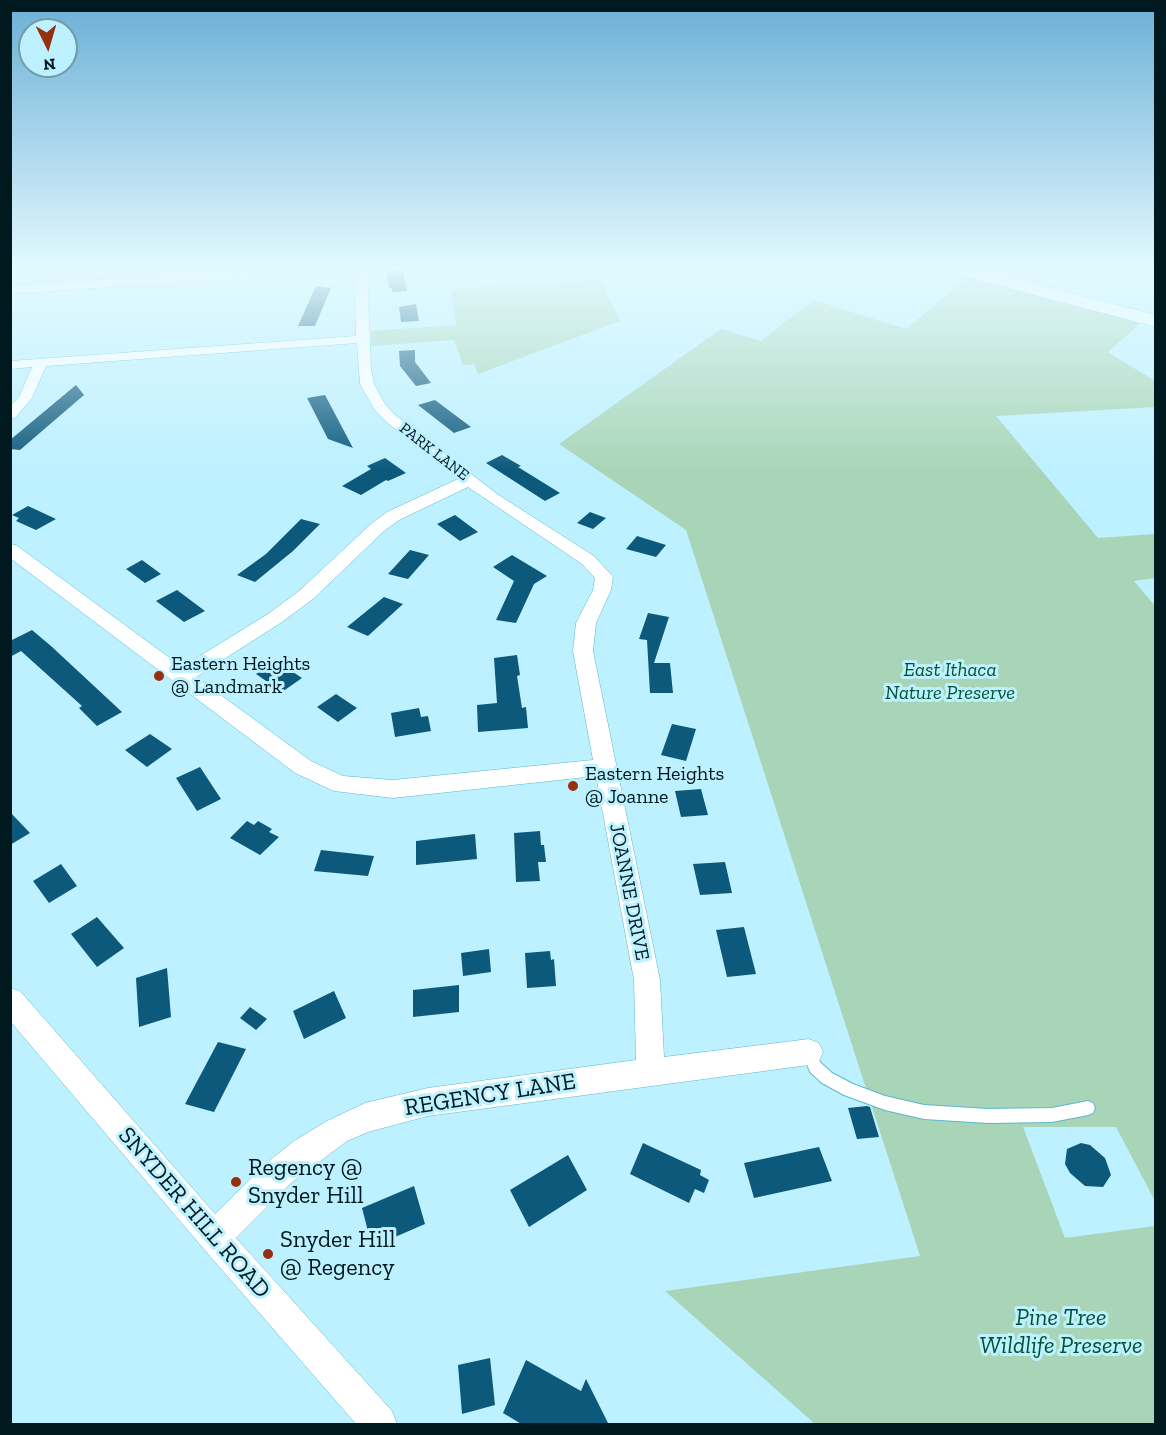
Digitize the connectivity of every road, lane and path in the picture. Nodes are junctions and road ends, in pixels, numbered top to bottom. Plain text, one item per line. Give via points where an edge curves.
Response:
1 (363, 339) joint
2 (41, 363) junction
3 (10, 365) edge
4 (10, 415) edge
5 (469, 480) junction
6 (10, 549) edge
7 (604, 577) joint
8 (182, 676) junction
9 (604, 767) junction
10 (10, 1000) edge
11 (809, 1052) joint
12 (650, 1071) junction
13 (1088, 1108) dead end
14 (214, 1238) junction
15 (379, 1425) edge

1 - 2 street
1 - 5 street, PARK LANE via 367,384 379,406
2 - 3 street
2 - 4 street via 26,398
5 - 7 street, PARK LANE via 588,560
5 - 8 street via 393,516 306,596
6 - 8 street
7 - 9 street, JOANNE DRIVE via 586,622 583,651
8 - 9 street via 303,767 342,785 393,789
9 - 12 street, JOANNE DRIVE via 647,980
10 - 14 street, SNYDER HILL ROAD
11 - 12 street, REGENCY LANE
11 - 13 lane via 815,1067 826,1078 885,1103 924,1112 1052,1115
12 - 14 street, REGENCY LANE via 428,1102 365,1118 305,1152
14 - 15 street, SNYDER HILL ROAD

